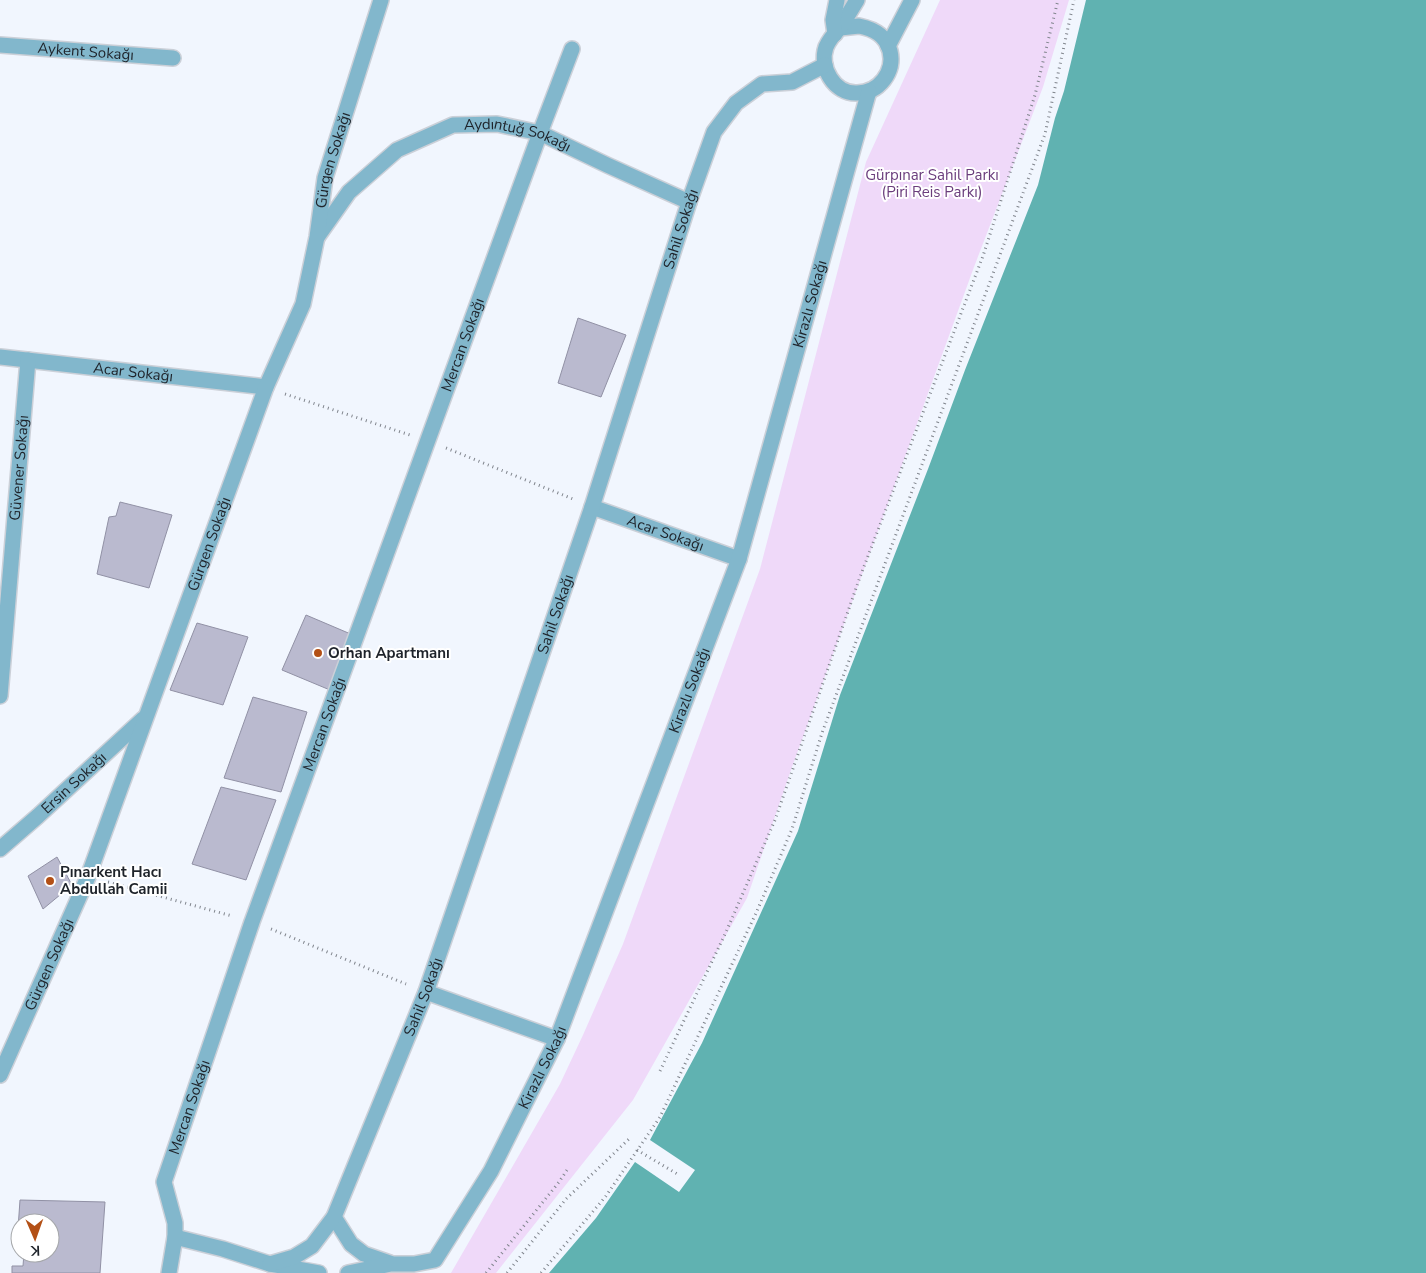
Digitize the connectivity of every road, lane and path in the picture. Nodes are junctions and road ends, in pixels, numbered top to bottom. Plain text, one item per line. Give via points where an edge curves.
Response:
1 (381, 0) edge
2 (837, 0) edge
3 (857, 0) edge
4 (912, 0) edge
5 (1058, 0) edge
6 (1074, 0) edge
7 (837, 31) junction
8 (0, 45) edge
9 (888, 46) junction
10 (572, 49) dead end
11 (173, 58) dead end
12 (825, 65) junction
13 (869, 91) junction
14 (540, 133) junction
15 (689, 202) junction
16 (317, 238) junction
17 (0, 357) edge
18 (28, 360) junction
19 (266, 387) junction
20 (592, 507) junction
21 (739, 559) junction
22 (0, 696) edge
23 (146, 716) junction
24 (0, 849) edge
25 (426, 992) junction
26 (557, 1039) junction
27 (660, 1071) dead end
28 (0, 1075) edge
29 (629, 1139) dead end
30 (637, 1150) junction
31 (569, 1167) dead end
32 (679, 1176) dead end
33 (334, 1217) junction
34 (176, 1237) junction
35 (270, 1264) junction
36 (390, 1264) junction
37 (169, 1273) edge
38 (319, 1273) edge
39 (348, 1273) edge
40 (486, 1273) edge
41 (507, 1273) edge
42 (541, 1273) edge

1 - 16 street, Gürgen Sokağı via 325,178
2 - 7 street via 833,20
3 - 7 street
4 - 9 street
5 - 27 path via 1035,95 983,256 860,577 775,820
6 - 30 path via 1045,134 822,733 792,829 660,1117
7 - 9 street via 859,26 872,29 883,36
7 - 12 street via 827,45
8 - 11 street, Aykent Sokağı
9 - 13 street via 892,61 888,74 881,84
10 - 14 street, Mercan Sokağı
12 - 13 street via 833,82 843,90
12 - 15 street, Sahil Sokağı via 792,82 762,84 736,103 714,132
13 - 21 street, Kirazlı Sokağı
14 - 15 street, Aydıntuğ Sokağı
14 - 16 street, Aydıntuğ Sokağı via 497,124 453,125 397,150 349,192
14 - 34 street, Mercan Sokağı via 252,922 164,1182
15 - 20 street, Sahil Sokağı
16 - 19 street, Gürgen Sokağı via 303,304
17 - 18 street, Acar Sokağı
18 - 19 street, Acar Sokağı
18 - 22 street, Güvener Sokağı
19 - 23 street, Gürgen Sokağı
20 - 21 street, Acar Sokağı
20 - 25 street, Sahil Sokağı
21 - 26 street, Kirazlı Sokağı
23 - 24 street, Ersin Sokağı
23 - 28 street, Gürgen Sokağı via 88,877
25 - 26 street
25 - 33 street, Sahil Sokağı
26 - 36 street, Kirazlı Sokağı via 491,1171 435,1260
29 - 41 path via 566,1199
30 - 32 path
30 - 42 path via 606,1196
31 - 40 path
33 - 35 street, Sahil Sokağı via 312,1246 294,1257
33 - 36 street via 351,1244 364,1254
34 - 35 street
34 - 37 street
35 - 38 street
36 - 39 street

